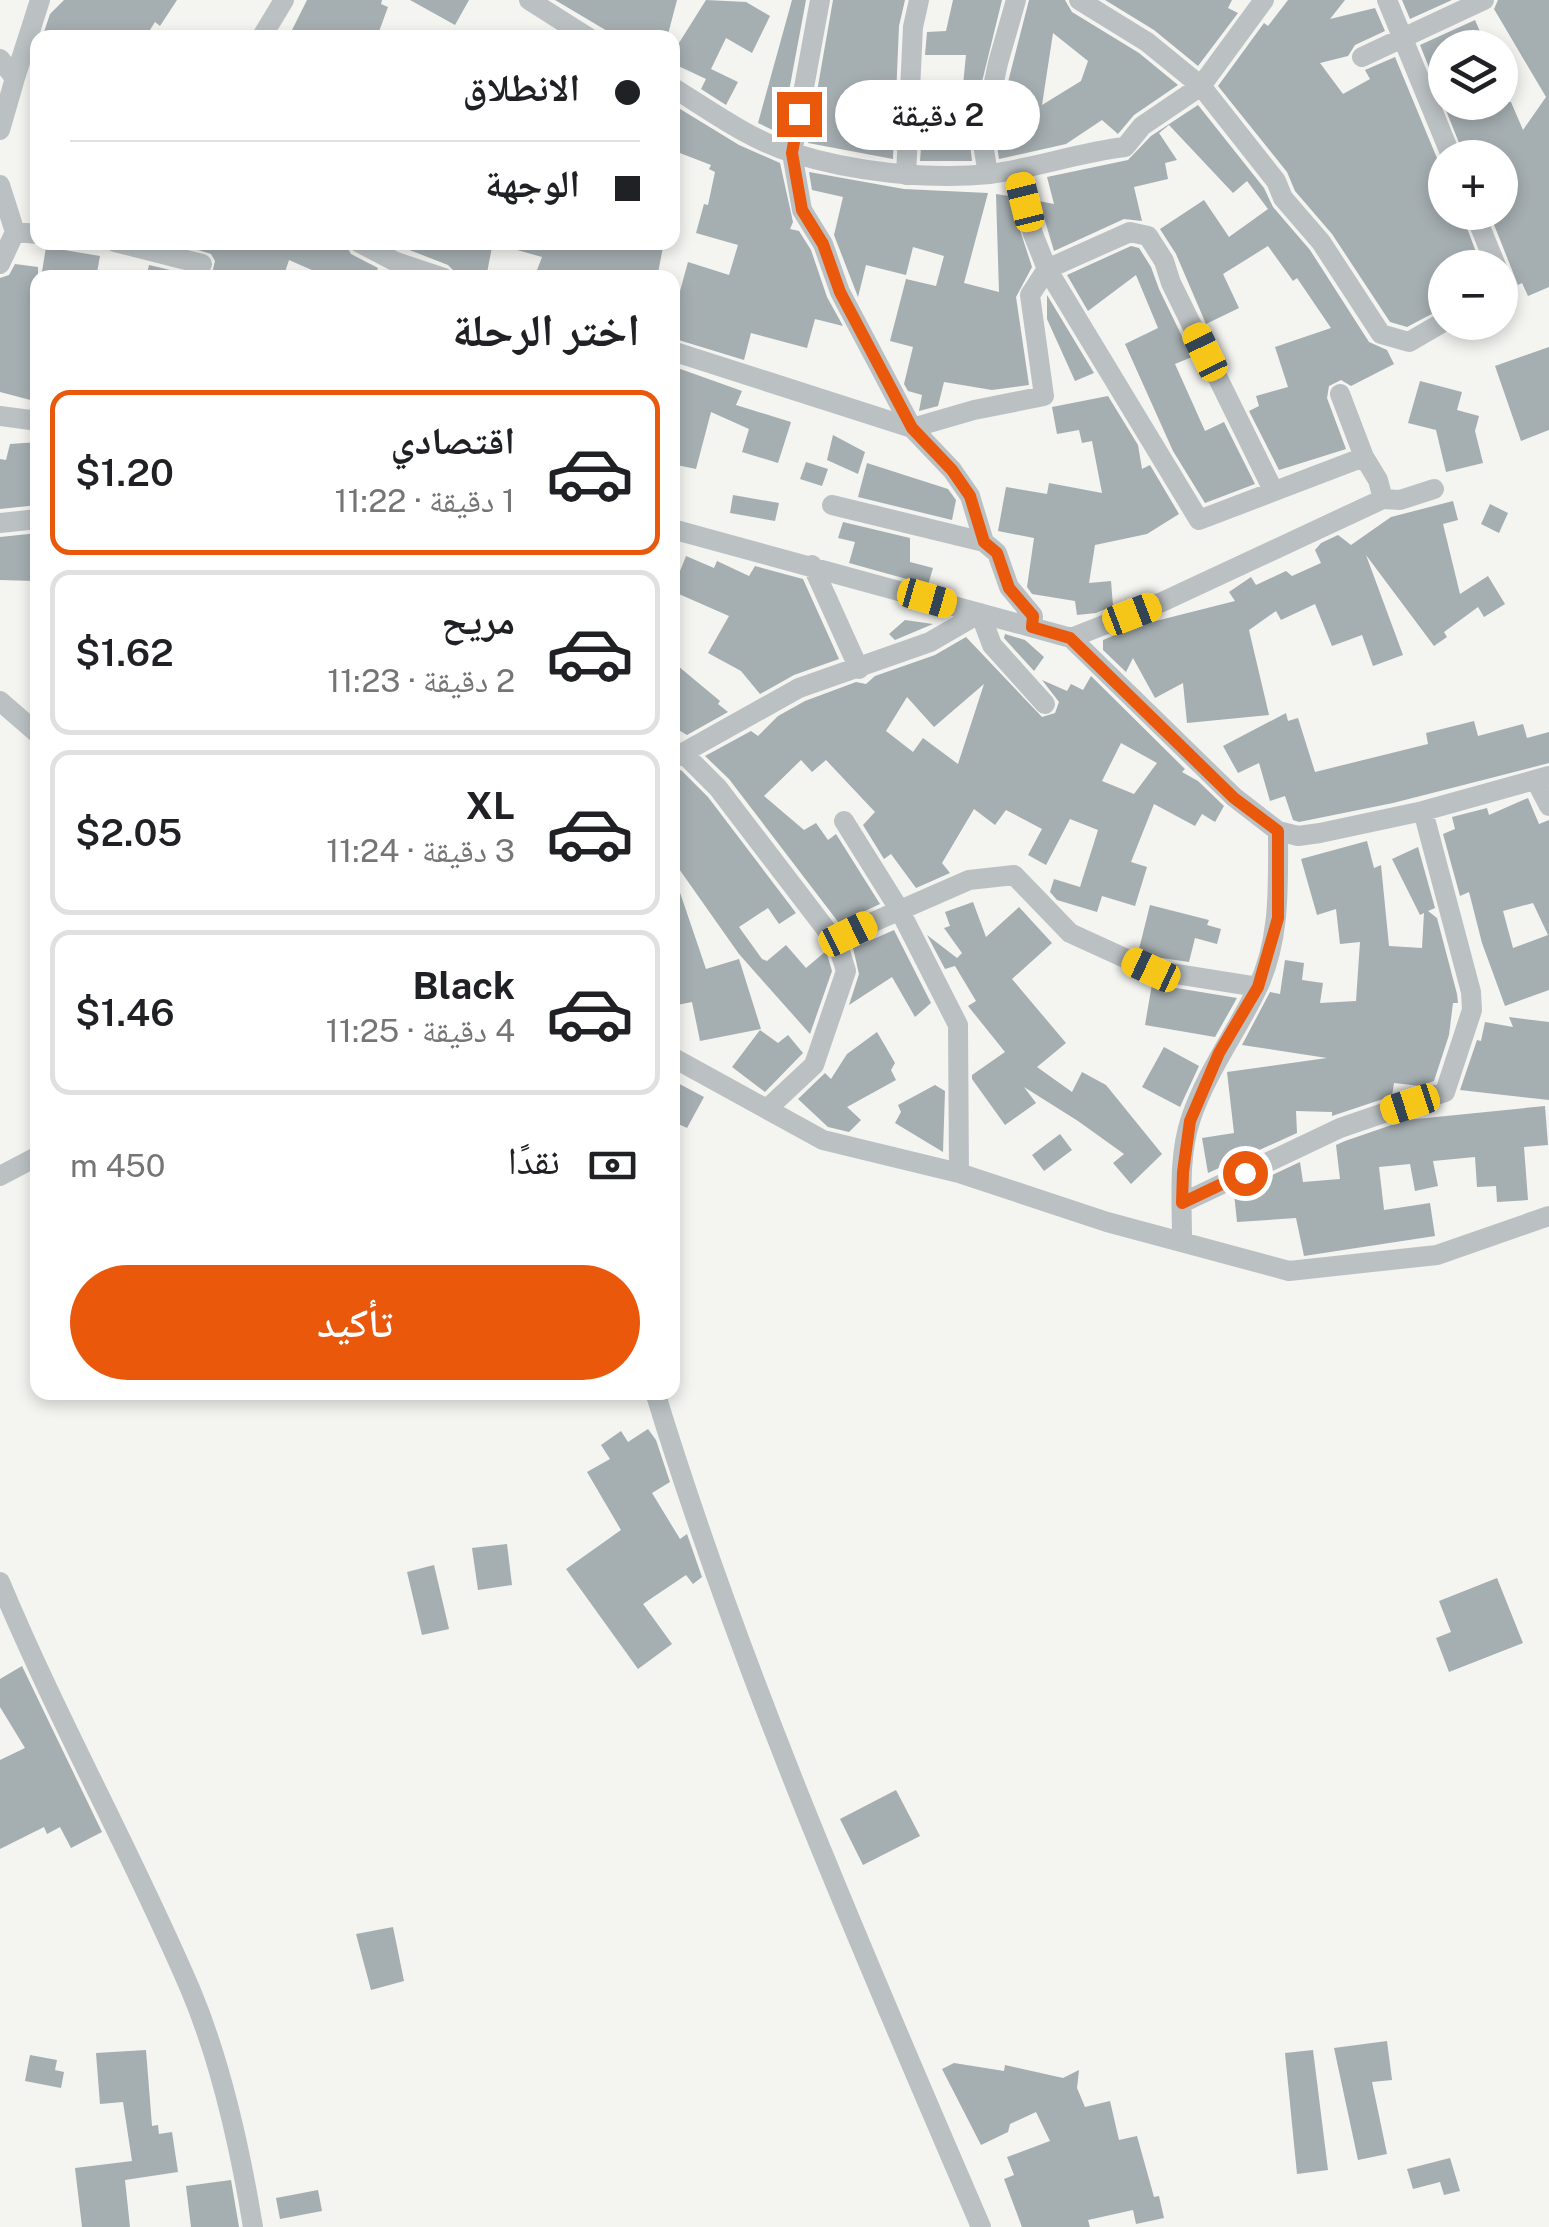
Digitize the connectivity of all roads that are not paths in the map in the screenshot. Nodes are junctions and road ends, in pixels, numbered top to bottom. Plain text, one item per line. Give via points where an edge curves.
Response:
1 (40, 0) edge
2 (528, 0) edge
3 (820, 0) edge
4 (918, 0) edge
5 (1016, 0) edge
6 (1079, 0) edge
7 (1264, 0) edge
8 (1388, 0) edge
9 (1484, 0) edge
10 (281, 1) edge
11 (30, 30) edge
12 (265, 30) edge
13 (576, 30) edge
14 (30, 31) edge
15 (1404, 38) junction
16 (1362, 58) dead end
17 (0, 59) edge
18 (15, 78) junction
19 (1201, 86) junction
20 (680, 92) edge
21 (0, 130) edge
22 (1445, 140) edge
23 (792, 153) junction
24 (1016, 170) junction
25 (988, 174) junction
26 (906, 175) junction
27 (0, 185) edge
28 (15, 232) junction
29 (30, 233) edge
30 (147, 250) edge
31 (373, 250) edge
32 (0, 264) edge
33 (202, 264) dead end
34 (420, 270) edge
35 (1047, 270) junction
36 (1428, 331) edge
37 (680, 354) edge
38 (1340, 394) dead end
39 (0, 416) edge
40 (30, 421) edge
41 (912, 428) junction
42 (1364, 457) junction
43 (1434, 489) dead end
44 (1273, 490) junction
45 (1383, 499) junction
46 (832, 505) dead end
47 (30, 520) edge
48 (0, 522) edge
49 (680, 531) edge
50 (984, 542) junction
51 (812, 566) junction
52 (980, 612) junction
53 (1032, 627) junction
54 (1070, 638) junction
55 (859, 669) junction
56 (0, 701) edge
57 (1046, 704) dead end
58 (30, 727) edge
59 (680, 755) edge
60 (680, 758) edge
61 (1542, 779) edge
62 (1549, 806) edge
63 (1422, 811) junction
64 (844, 821) dead end
65 (1278, 831) junction
66 (899, 909) junction
67 (838, 945) junction
68 (1258, 987) junction
69 (680, 1061) edge
70 (767, 1109) junction
71 (30, 1160) edge
72 (958, 1173) junction
73 (0, 1176) edge
74 (1182, 1203) junction
75 (1549, 1216) edge
76 (1182, 1240) junction
77 (658, 1400) edge
78 (0, 1582) edge
79 (253, 2227) edge
80 (981, 2227) edge

1 - 11 street
2 - 13 street
3 - 23 street
4 - 26 street
5 - 25 street via 982,138
6 - 19 street
7 - 19 street
8 - 15 street
9 - 15 street
10 - 12 street
14 - 18 street
15 - 16 street
15 - 22 street
17 - 18 street
18 - 21 street
19 - 24 street via 1142,126 1126,147
19 - 36 street via 1321,242 1381,334 1409,342
20 - 23 street
23 - 26 street
23 - 41 street via 802,210
24 - 25 street
24 - 35 street
25 - 26 street
27 - 28 street
28 - 29 street
28 - 32 street
30 - 33 street
31 - 34 street
35 - 41 street via 1030,294 1044,396
35 - 44 street via 1200,520
35 - 44 street via 1130,232 1148,236
37 - 41 street
38 - 42 street
39 - 40 street
41 - 50 street via 970,496
42 - 44 street
42 - 45 street
43 - 45 street
45 - 54 street
46 - 50 street
47 - 48 street
49 - 51 street
50 - 53 street via 1033,616
51 - 52 street
51 - 55 street
52 - 53 street
52 - 55 street via 930,642
52 - 57 street via 992,645
53 - 54 street
54 - 65 street via 1234,798
55 - 59 street via 799,688
56 - 58 street
60 - 67 street via 718,788
61 - 62 street
61 - 63 street
63 - 65 street via 1320,833
63 - 74 street via 1471,992 1472,1010 1445,1092 1340,1128
64 - 66 street
65 - 68 street via 1278,918
66 - 67 street
66 - 68 street via 970,880 1014,875 1070,933 1151,970
66 - 72 street via 958,1025
67 - 70 street via 846,971 814,1065
68 - 74 street via 1190,1121
69 - 70 street
70 - 72 street via 823,1140
71 - 73 street
72 - 76 street
74 - 76 street
75 - 76 street via 1437,1256 1289,1271
77 - 80 street via 710,1562 870,1969
78 - 79 street via 192,1994 239,2142

